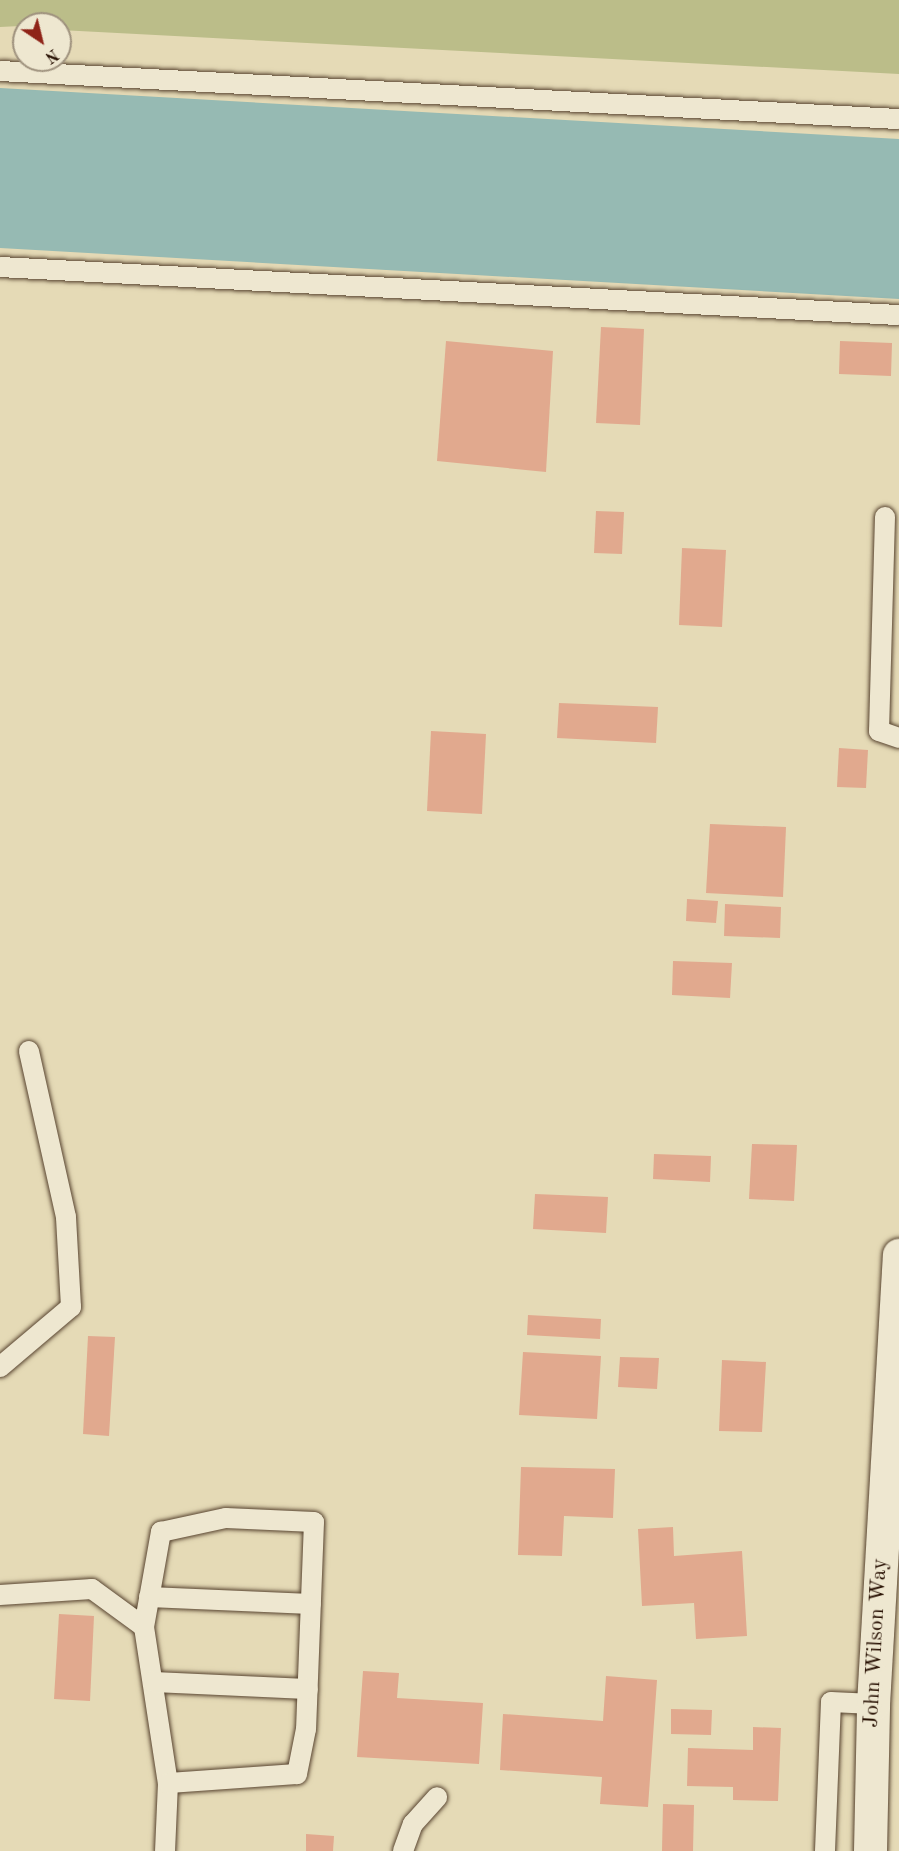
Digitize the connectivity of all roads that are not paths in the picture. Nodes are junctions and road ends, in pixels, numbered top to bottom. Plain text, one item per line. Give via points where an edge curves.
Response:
1 (0, 71) edge
2 (899, 119) edge
3 (0, 267) edge
4 (899, 315) edge
5 (885, 518) dead end
6 (899, 738) edge
7 (29, 1051) dead end
8 (899, 1255) edge
9 (0, 1367) edge
10 (892, 1456) edge
11 (0, 1595) edge
12 (149, 1597) junction
13 (311, 1604) junction
14 (144, 1627) junction
15 (153, 1682) junction
16 (308, 1689) junction
17 (873, 1704) junction
18 (168, 1783) junction
19 (438, 1797) dead end
20 (165, 1851) edge
21 (403, 1851) edge
22 (825, 1851) edge
23 (870, 1851) edge

1 - 2 lane
3 - 4 lane
5 - 6 lane via 879,731
7 - 9 lane via 66,1217 71,1307
8 - 10 street, John Wilson Way
10 - 17 street, John Wilson Way
11 - 14 lane via 92,1589
12 - 13 lane
12 - 13 lane via 161,1532 226,1518 290,1518 314,1522
12 - 14 lane
13 - 16 lane
14 - 15 lane
15 - 16 lane
15 - 18 lane
16 - 18 lane via 297,1774
17 - 22 lane via 831,1702
17 - 23 street, John Wilson Way
18 - 20 lane
19 - 21 lane via 413,1824

